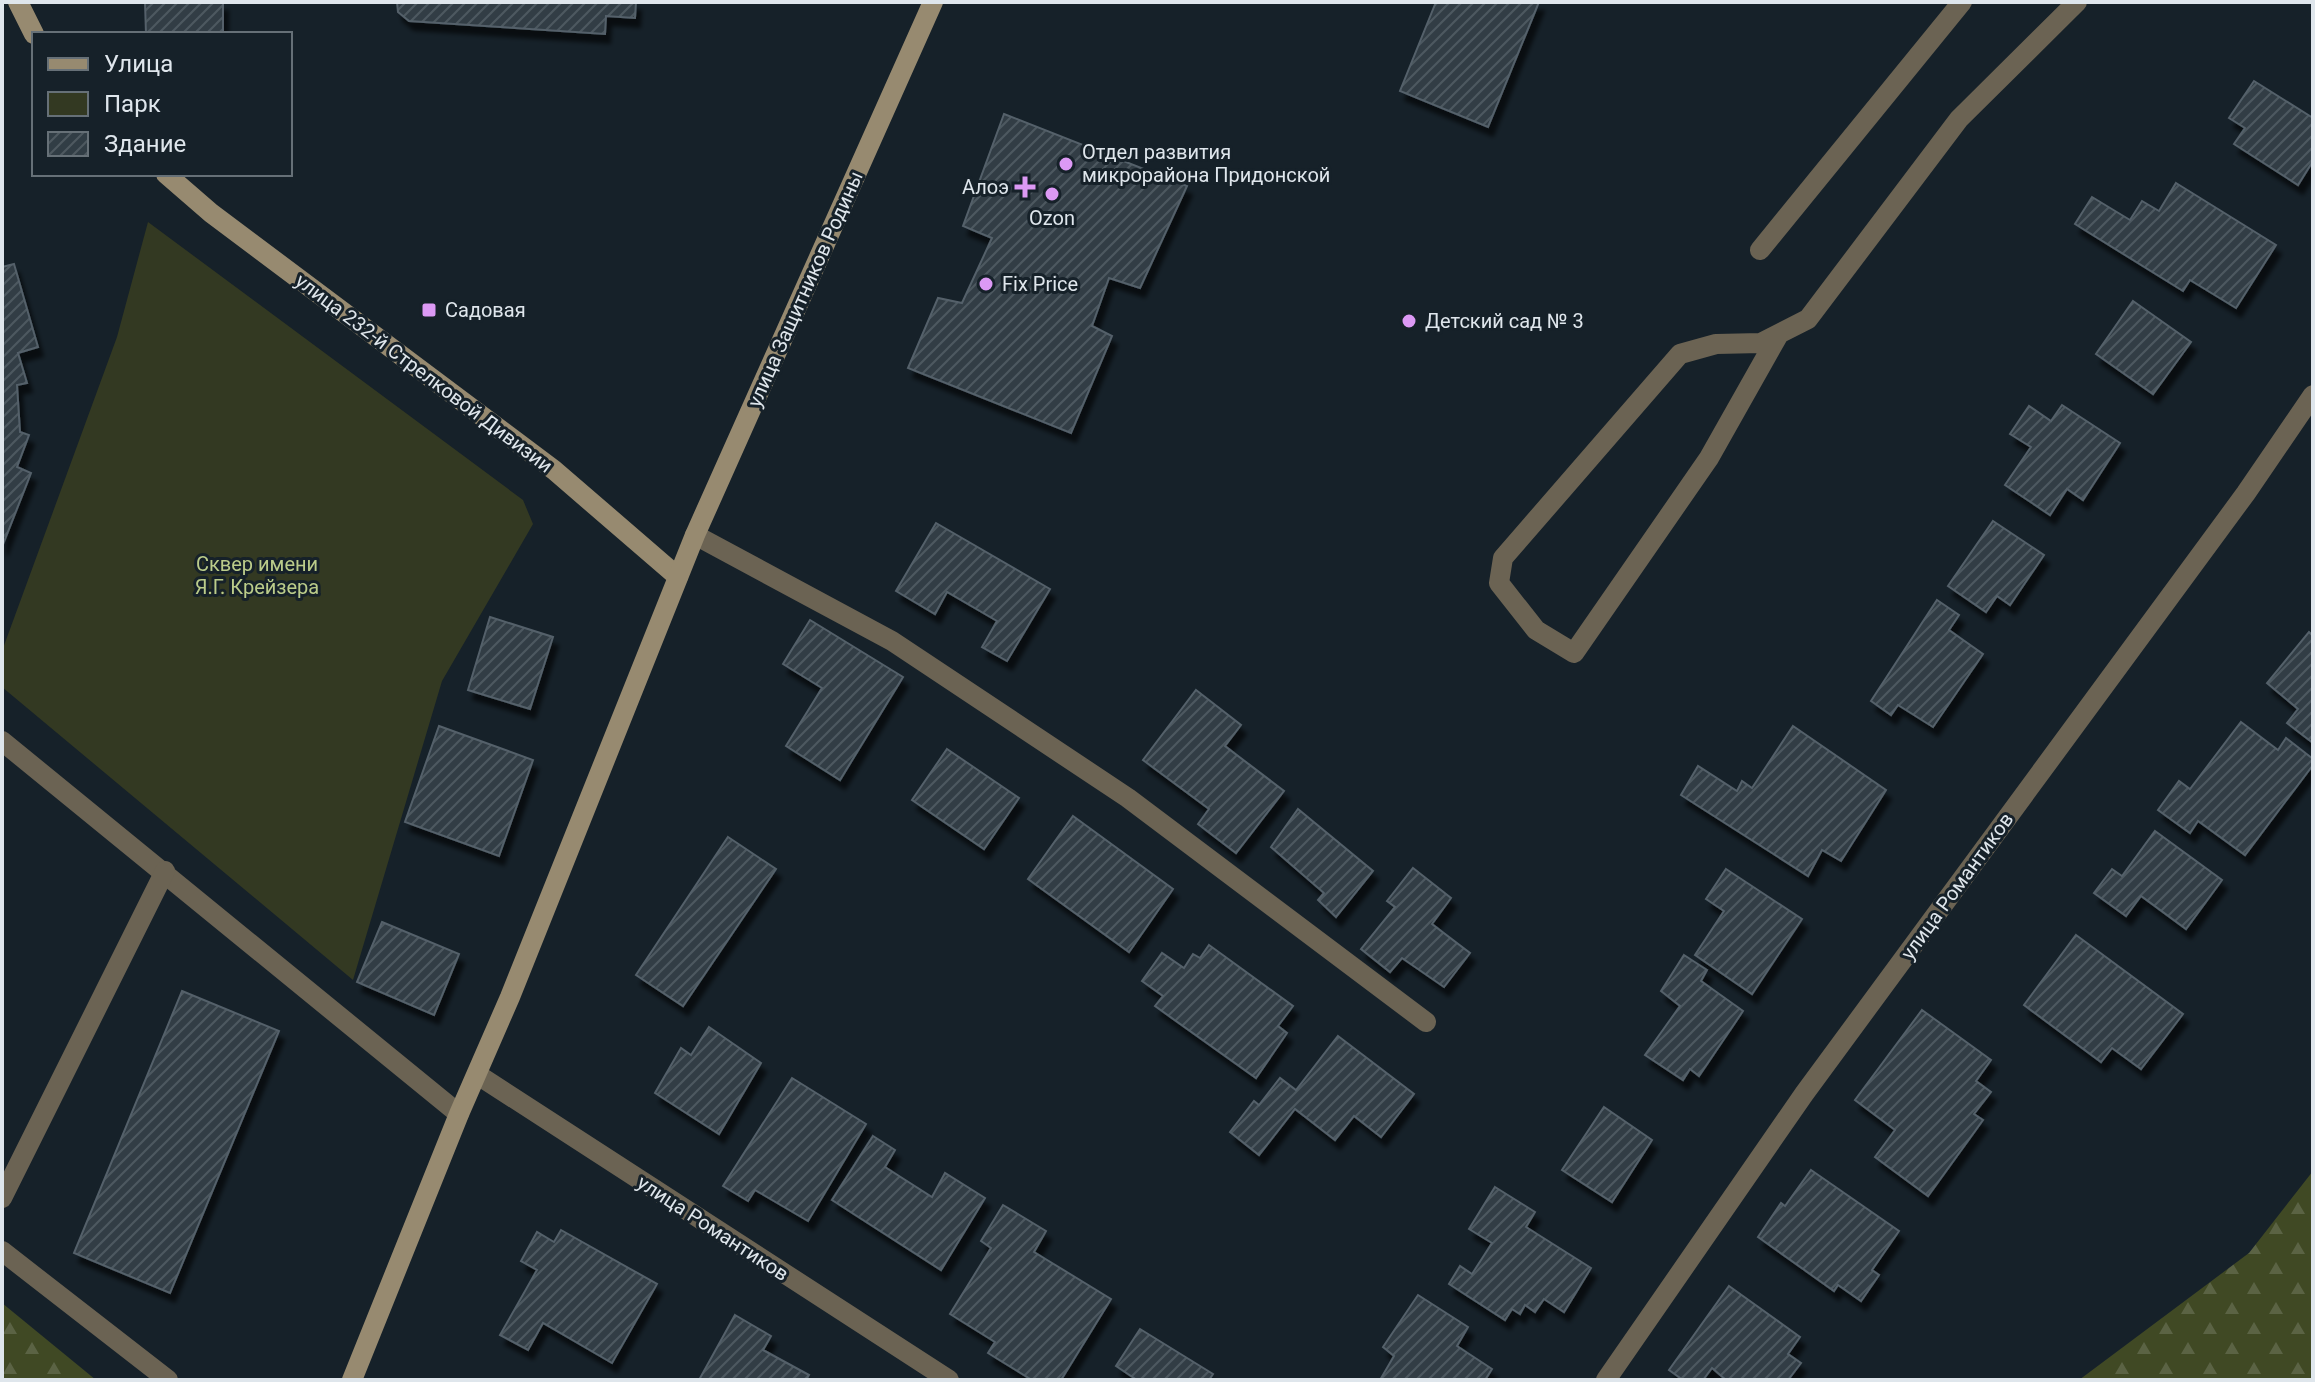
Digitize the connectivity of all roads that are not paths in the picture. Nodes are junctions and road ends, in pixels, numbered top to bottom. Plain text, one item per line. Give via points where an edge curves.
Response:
1 (18, 2) edge
2 (933, 2) edge
3 (1962, 2) edge
4 (2077, 2) edge
5 (33, 32) edge
6 (168, 176) edge
7 (1760, 250) dead end
8 (1779, 334) junction
9 (2313, 395) edge
10 (695, 535) junction
11 (678, 577) junction
12 (2, 741) edge
13 (165, 871) junction
14 (1426, 1022) dead end
15 (478, 1075) junction
16 (459, 1114) junction
17 (2, 1198) edge
18 (2, 1251) edge
19 (168, 1380) edge
20 (352, 1380) edge
21 (949, 1380) edge
22 (1606, 1380) edge

1 - 5 street
2 - 10 street, улица Защитников Родины
3 - 7 street
4 - 8 street via 1959,119 1808,319
6 - 11 street, улица 232-й Стрелковой Дивизии via 554,470
8 - 8 street via 1761,343 1716,344 1680,354 1503,558 1499,583 1536,630 1574,653 1709,458
9 - 22 street, улица Романтиков via 1804,1094
10 - 11 street, улица Защитников Родины
10 - 14 street via 892,641 945,676 1128,798
11 - 15 street, улица Защитников Родины
12 - 13 street
13 - 16 street
13 - 17 street
15 - 16 street, улица Защитников Родины
15 - 21 street, улица Романтиков
16 - 20 street, улица Защитников Родины
18 - 19 street

